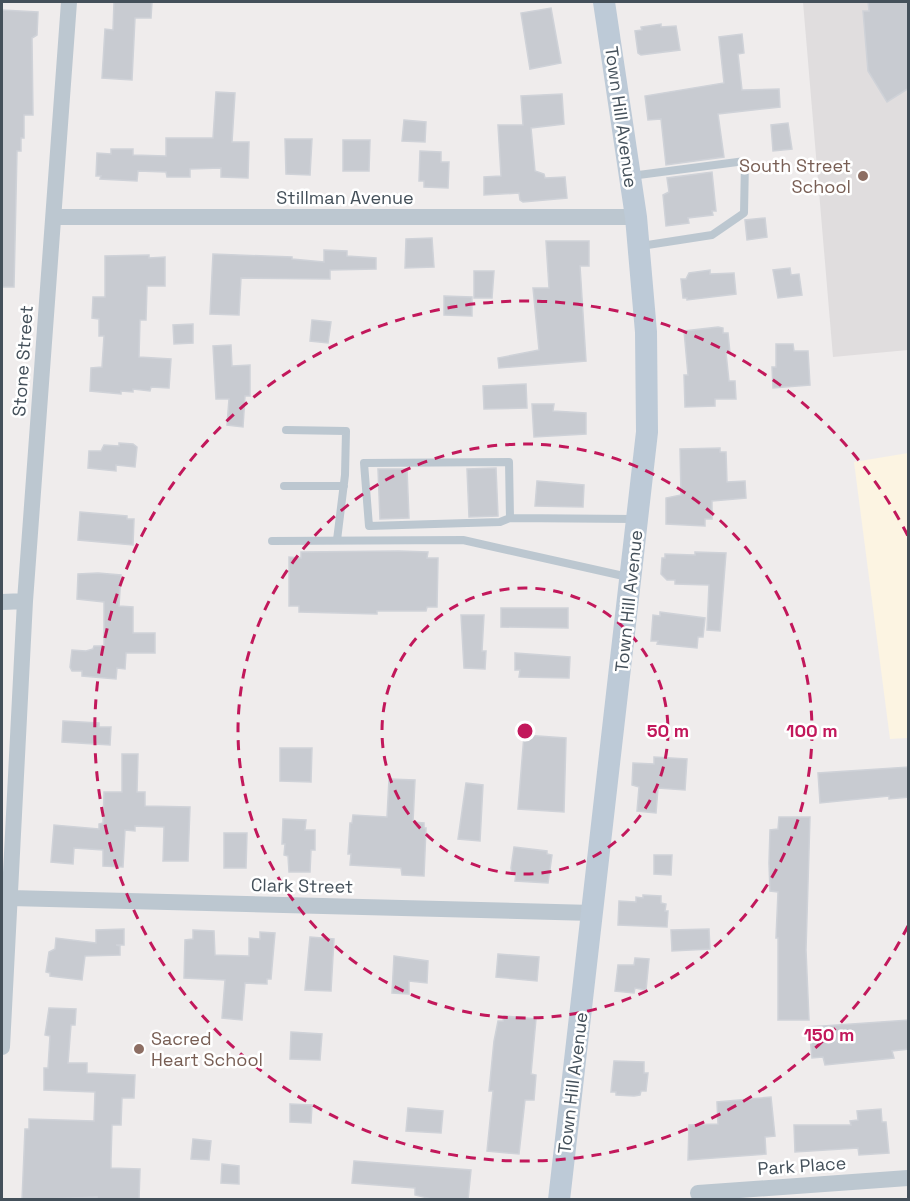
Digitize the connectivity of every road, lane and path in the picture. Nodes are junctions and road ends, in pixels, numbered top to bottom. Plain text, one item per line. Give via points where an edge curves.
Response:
1 (69, 2) edge
2 (604, 2) edge
3 (630, 176) junction
4 (54, 217) junction
5 (636, 217) junction
6 (639, 247) junction
7 (286, 430) dead end
8 (284, 486) dead end
9 (344, 486) junction
10 (510, 518) junction
11 (638, 519) junction
12 (337, 540) junction
13 (272, 541) dead end
14 (631, 578) junction
15 (25, 601) junction
16 (2, 602) edge
17 (10, 898) junction
18 (593, 913) junction
19 (2, 1047) edge
20 (909, 1178) edge
21 (698, 1193) dead end
22 (559, 1200) edge

1 - 4 street, Stone Street
2 - 3 street, Town Hill Avenue
3 - 5 street, Town Hill Avenue
3 - 6 lane via 745,161 744,213 712,235
4 - 5 street, Stillman Avenue
4 - 15 street, Stone Street
5 - 6 street, Town Hill Avenue
6 - 11 street, Town Hill Avenue via 646,332 647,432
7 - 9 lane via 346,431
8 - 9 lane
9 - 12 lane
10 - 10 lane via 509,462 364,463 369,526 500,522
10 - 11 lane
11 - 14 street, Town Hill Avenue
12 - 13 lane
12 - 14 lane via 463,540
14 - 18 street, Town Hill Avenue
15 - 16 street
15 - 17 street, Stone Street
17 - 18 street, Clark Street
17 - 19 street, Stone Street
18 - 22 street, Town Hill Avenue
20 - 21 street, Park Place

